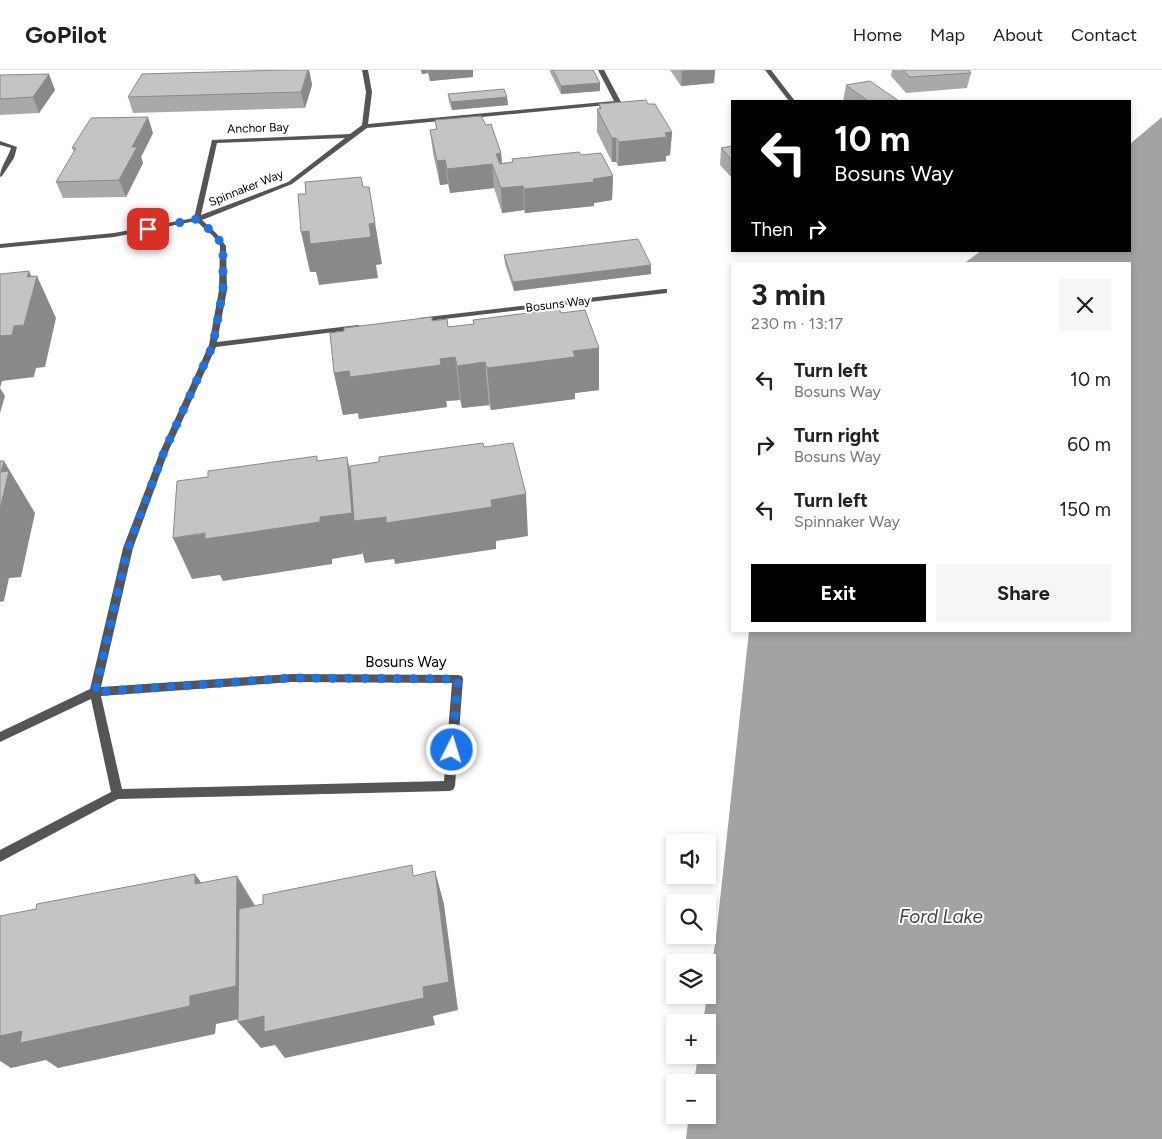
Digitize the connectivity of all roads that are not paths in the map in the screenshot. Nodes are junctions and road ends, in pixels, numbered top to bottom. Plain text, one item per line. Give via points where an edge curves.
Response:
1 (365, 70) edge
2 (600, 70) edge
3 (768, 70) edge
4 (791, 100) edge
5 (365, 126) junction
6 (353, 136) junction
7 (0, 143) edge
8 (0, 175) edge
9 (197, 219) junction
10 (0, 246) edge
11 (664, 291) dead end
12 (414, 321) edge
13 (366, 326) edge
14 (213, 345) junction
15 (95, 692) junction
16 (0, 737) edge
17 (117, 794) junction
18 (0, 856) edge

1 - 5 street via 369,92
2 - 5 street via 618,102
3 - 4 street
5 - 6 street, Spinnaker Way
6 - 9 street, Spinnaker Way via 290,183
6 - 9 street, Anchor Bay via 214,141
7 - 8 street via 14,147
9 - 10 street, Spinnaker Way via 114,235
9 - 14 street via 215,234 223,246 223,290
11 - 12 street, Bosuns Way
13 - 14 street
14 - 15 street via 164,452 128,548
15 - 16 street, Bosuns Way
15 - 17 street
15 - 17 street, Bosuns Way via 292,678 458,679 449,786
17 - 18 street, Bosuns Way

